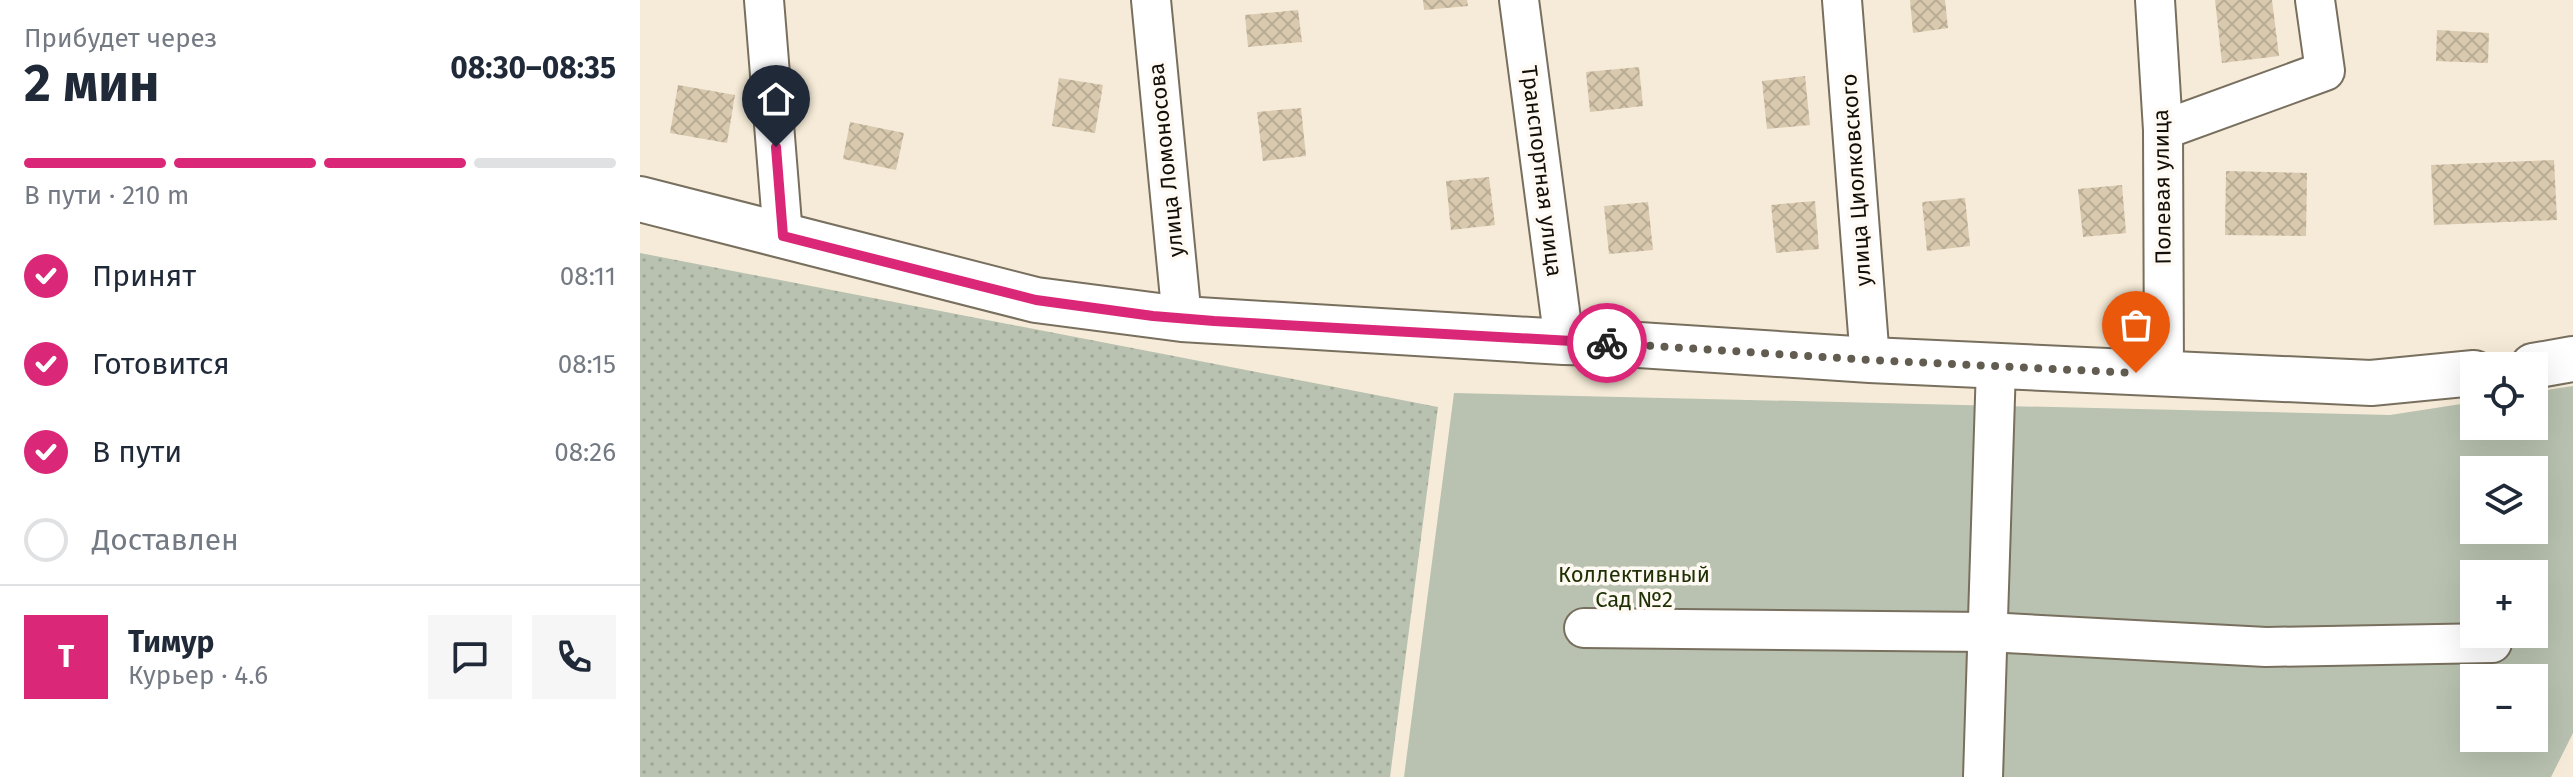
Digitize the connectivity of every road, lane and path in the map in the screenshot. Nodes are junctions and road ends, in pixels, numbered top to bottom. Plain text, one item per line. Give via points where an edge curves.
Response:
1 (764, 0) edge
2 (1151, 0) edge
3 (1519, 0) edge
4 (1842, 0) edge
5 (2155, 0) edge
6 (2315, 0) edge
7 (2163, 130) junction
8 (640, 199) edge
9 (783, 236) junction
10 (1182, 319) junction
11 (1564, 342) junction
12 (2573, 359) edge
13 (1870, 360) junction
14 (2548, 363) edge
15 (1996, 366) junction
16 (2164, 374) junction
17 (2460, 374) edge
18 (1584, 628) dead end
19 (1987, 632) junction
20 (2460, 644) edge
21 (1983, 777) edge

1 - 9 street
2 - 10 street, улица Ломоносова
3 - 11 street, Транспортная улица
4 - 13 street, улица Циолковского
5 - 7 street, Полевая улица
6 - 7 street via 2325,71
7 - 16 street, Полевая улица
8 - 9 main road
9 - 10 main road via 1036,300
10 - 11 main road
11 - 13 main road
12 - 14 main road
13 - 15 main road
15 - 16 main road
15 - 19 street
16 - 17 main road via 2371,383
18 - 19 street
19 - 20 street via 2266,647
19 - 21 street

